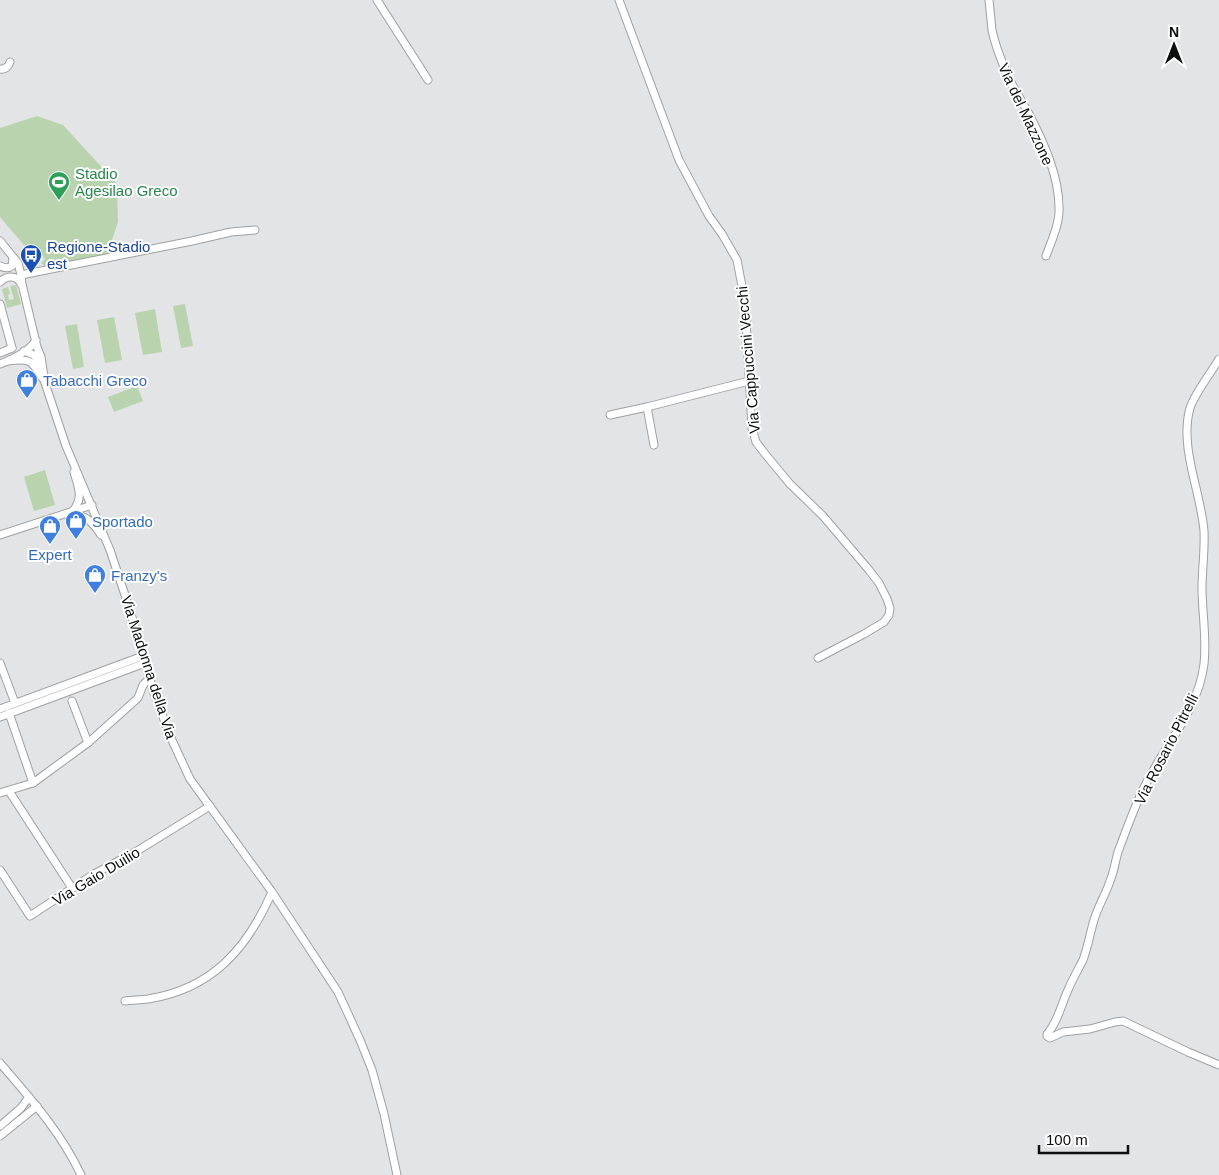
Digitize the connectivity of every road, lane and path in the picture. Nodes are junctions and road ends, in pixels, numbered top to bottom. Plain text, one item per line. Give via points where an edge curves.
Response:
1 (377, 0) edge
2 (619, 0) edge
3 (989, 0) edge
4 (10, 62) dead end
5 (0, 69) edge
6 (428, 80) dead end
7 (256, 230) dead end
8 (0, 241) edge
9 (1046, 256) dead end
10 (13, 258) junction
11 (0, 266) edge
12 (21, 280) junction
13 (0, 282) edge
14 (0, 304) edge
15 (36, 340) junction
16 (12, 348) junction
17 (26, 351) junction
18 (0, 353) edge
19 (1219, 359) edge
20 (8, 361) junction
21 (0, 364) edge
22 (42, 368) junction
23 (749, 381) junction
24 (45, 383) junction
25 (647, 407) junction
26 (610, 415) dead end
27 (654, 445) dead end
28 (68, 449) junction
29 (92, 505) junction
30 (73, 511) junction
31 (65, 514) junction
32 (0, 535) edge
33 (110, 550) junction
34 (818, 658) dead end
35 (144, 659) junction
36 (0, 663) edge
37 (150, 678) junction
38 (72, 701) dead end
39 (15, 703) junction
40 (0, 709) edge
41 (9, 713) junction
42 (0, 717) edge
43 (88, 743) junction
44 (33, 784) junction
45 (9, 791) junction
46 (0, 793) edge
47 (210, 806) junction
48 (0, 870) edge
49 (72, 888) junction
50 (272, 892) junction
51 (125, 1001) dead end
52 (0, 1063) edge
53 (1219, 1065) edge
54 (29, 1098) junction
55 (37, 1106) junction
56 (0, 1126) edge
57 (0, 1136) edge
58 (81, 1175) edge
59 (397, 1175) edge

1 - 6 street
2 - 23 street, Via Cappuccini Vecchi via 679,160 737,260 745,302
3 - 9 street, Via del Mazzone via 998,53 1039,136 1056,183 1060,210
4 - 5 street via 5,69
7 - 12 street via 231,232
8 - 10 street, Via Madonna della Via
10 - 11 street via 10,268
10 - 12 street, Via Madonna della Via via 18,263
12 - 13 street via 13,277
12 - 15 street, Via Madonna della Via
14 - 16 street
15 - 17 street
15 - 22 street, Via Madonna della Via
16 - 17 street
16 - 18 street
17 - 20 street
17 - 22 street via 34,355
19 - 53 street, Via Rosario Pitrelli via 1190,408 1187,427 1204,531 1204,666 1182,725 1140,796 1094,918 1083,960 1054,1027 1047,1034 1050,1038 1062,1032 1123,1021
20 - 21 street
20 - 24 street via 21,359 31,362
22 - 24 street, Via Madonna della Via
23 - 25 street
23 - 34 street, Via Cappuccini Vecchi via 756,442 869,570 888,599 889,615 884,622
24 - 28 street, Via Madonna della Via
25 - 26 street
25 - 27 street
28 - 29 street, Via Madonna della Via
28 - 30 street via 80,496
29 - 30 street
29 - 33 street, Via Madonna della Via
30 - 31 street
31 - 32 street
31 - 33 street via 82,515 90,521
33 - 35 street, Via Madonna della Via
35 - 37 street, Via Madonna della Via
35 - 39 street
35 - 41 street
36 - 39 street
37 - 43 street via 143,684 138,698
37 - 47 street, Via Madonna della Via via 171,738 190,779
38 - 43 street
39 - 40 street
41 - 42 street
41 - 44 street
43 - 44 street
44 - 45 street
45 - 46 street
45 - 49 street
47 - 49 street, Via Gaio Duilio
47 - 50 street, Via Madonna della Via
48 - 49 street, Via Gaio Duilio via 30,916
50 - 51 street via 245,941 204,980 171,994
50 - 59 street, Via Madonna della Via via 343,1001 372,1070
52 - 54 street
54 - 55 street
54 - 56 street
55 - 57 street
55 - 58 street via 67,1148

